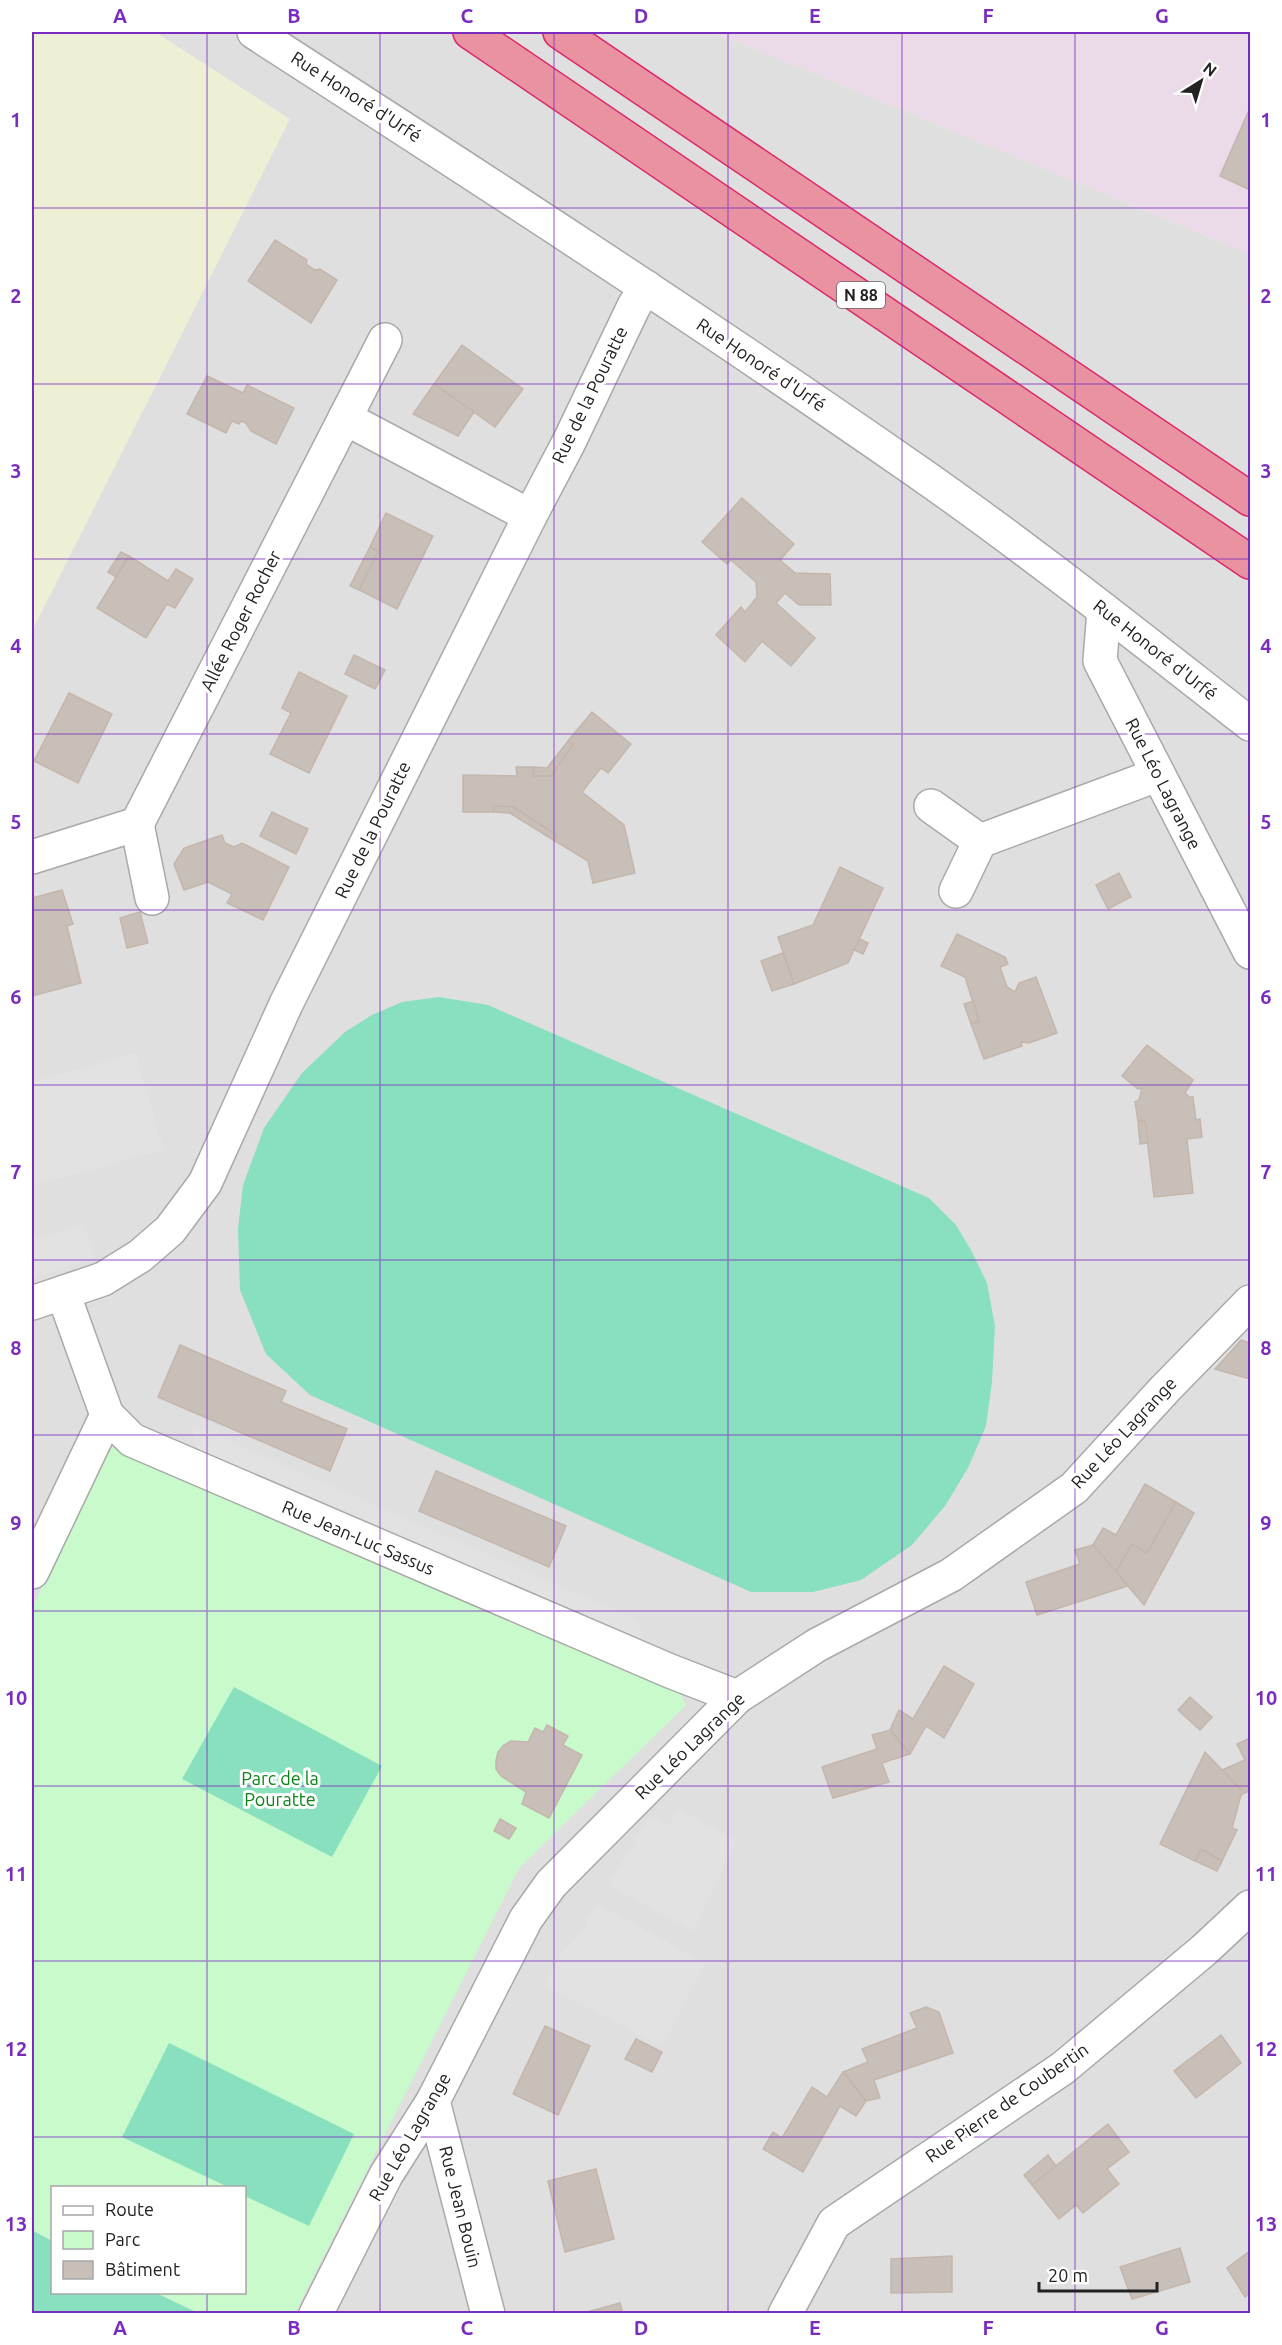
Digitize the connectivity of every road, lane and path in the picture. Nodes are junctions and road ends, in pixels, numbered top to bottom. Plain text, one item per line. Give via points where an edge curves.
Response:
1 (254, 32) edge
2 (470, 32) edge
3 (561, 32) edge
4 (646, 287) junction
5 (385, 340) dead end
6 (345, 418) junction
7 (1251, 498) edge
8 (530, 516) junction
9 (1251, 562) edge
10 (1104, 610) junction
11 (1251, 724) edge
12 (1157, 775) junction
13 (931, 806) dead end
14 (137, 824) junction
15 (980, 842) junction
16 (32, 857) edge
17 (956, 891) dead end
18 (152, 898) dead end
19 (1251, 952) edge
20 (63, 1293) junction
21 (1251, 1302) edge
22 (32, 1303) edge
23 (107, 1415) junction
24 (32, 1572) edge
25 (737, 1697) junction
26 (1251, 1907) edge
27 (433, 2101) junction
28 (316, 2313) edge
29 (488, 2313) edge
30 (785, 2313) edge

1 - 4 street, Rue Honoré d'Urfé
2 - 9 highway, N 88
3 - 7 highway, N 88
4 - 8 street, Rue de la Pouratte
4 - 10 street, Rue Honoré d'Urfé via 918,472
5 - 6 street, Allée Roger Rocher
6 - 8 street
6 - 14 street, Allée Roger Rocher
8 - 20 street, Rue de la Pouratte via 286,1004 205,1183 170,1230 140,1256 102,1279
10 - 11 street, Rue Honoré d'Urfé
10 - 12 street, Rue Léo Lagrange via 1100,661
12 - 15 street
12 - 19 street, Rue Léo Lagrange
13 - 15 street
14 - 16 street
14 - 18 street
15 - 17 street
20 - 22 street, Rue de la Pouratte
20 - 23 street, Rue Jean-Luc Sassus
21 - 25 street, Rue Léo Lagrange via 1074,1488 951,1575 817,1645
23 - 24 street
23 - 25 street, Rue Jean-Luc Sassus via 132,1440
25 - 27 street, Rue Léo Lagrange via 551,1884 526,1919
26 - 30 street, Rue Pierre de Coubertin via 1063,2068 834,2223
27 - 28 street, Rue Léo Lagrange via 386,2175
27 - 29 street, Rue Jean Bouin

